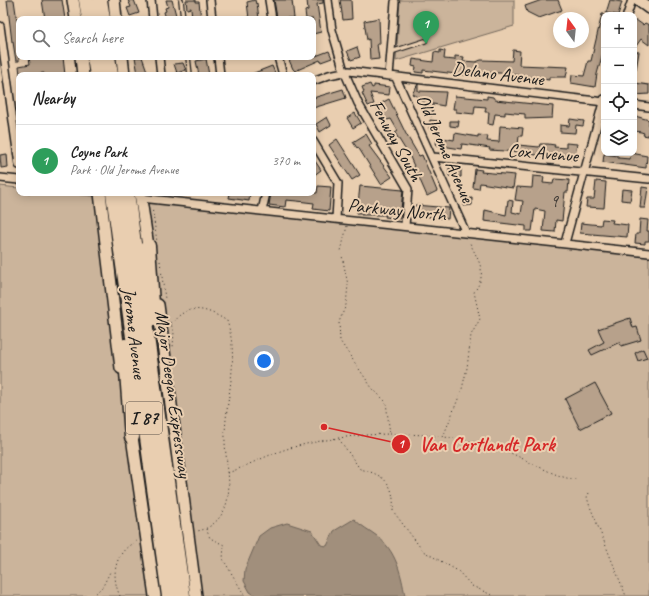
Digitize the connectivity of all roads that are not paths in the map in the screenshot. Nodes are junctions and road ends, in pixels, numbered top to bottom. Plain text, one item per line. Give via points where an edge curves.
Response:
1 (73, 0) edge
2 (86, 0) edge
3 (100, 0) edge
4 (114, 0) edge
5 (151, 0) edge
6 (181, 0) edge
7 (210, 0) edge
8 (269, 0) edge
9 (328, 0) edge
10 (632, 0) edge
11 (638, 0) edge
12 (395, 2) dead end
13 (649, 8) edge
14 (628, 12) edge
15 (76, 16) edge
16 (89, 16) edge
17 (103, 16) edge
18 (116, 16) edge
19 (153, 16) edge
20 (183, 16) edge
21 (212, 16) edge
22 (272, 16) edge
23 (0, 26) edge
24 (425, 41) dead end
25 (391, 52) junction
26 (81, 60) edge
27 (94, 60) edge
28 (108, 60) edge
29 (122, 60) edge
30 (159, 60) edge
31 (188, 60) edge
32 (218, 60) edge
33 (279, 60) edge
34 (83, 72) edge
35 (96, 72) edge
36 (110, 72) edge
37 (124, 72) edge
38 (161, 72) edge
39 (190, 72) edge
40 (220, 72) edge
41 (282, 72) edge
42 (344, 72) junction
43 (392, 77) junction
44 (316, 80) edge
45 (601, 101) edge
46 (637, 105) edge
47 (649, 107) edge
48 (601, 112) edge
49 (16, 143) edge
50 (316, 147) edge
51 (433, 158) junction
52 (584, 172) junction
53 (0, 178) edge
54 (649, 179) edge
55 (16, 180) edge
56 (104, 196) edge
57 (105, 196) edge
58 (134, 196) edge
59 (134, 196) edge
60 (143, 196) edge
61 (265, 196) edge
62 (262, 210) junction
63 (336, 218) junction
64 (405, 226) junction
65 (466, 233) junction
66 (119, 240) junction
67 (565, 243) junction
68 (148, 246) junction
69 (649, 252) edge
70 (157, 411) junction
71 (132, 437) junction
72 (155, 596) edge
73 (169, 596) edge
74 (183, 596) edge
75 (196, 596) edge

1 - 15 main road
2 - 16 highway
3 - 17 highway
4 - 18 main road
5 - 19 street
6 - 20 lane
7 - 21 street
8 - 22 street
9 - 42 street, Fenway South via 332,30
10 - 14 street
11 - 13 main road
12 - 25 street, Old Jerome Avenue
23 - 49 street
24 - 25 lane
25 - 43 street, Old Jerome Avenue
26 - 34 main road
27 - 35 highway
28 - 36 highway
29 - 37 main road
30 - 38 street
31 - 39 lane
32 - 40 street
33 - 41 street
42 - 43 street, Delano Avenue
42 - 44 street
42 - 64 street, Fenway South via 358,103 408,189
43 - 45 street, Delano Avenue
43 - 51 street, Old Jerome Avenue
46 - 47 street
48 - 52 street
50 - 63 street via 338,183
51 - 52 street, Cox Avenue
51 - 65 street, Old Jerome Avenue
52 - 54 street, Cox Avenue
52 - 67 street
53 - 55 street
56 - 71 main road, Jerome Avenue via 117,345
57 - 66 highway, I 87
58 - 68 main road, Jerome Avenue
59 - 70 highway, Major Deegan Expressway / I 87
60 - 62 street, Parkway North
61 - 62 street
62 - 63 street, Parkway North
63 - 64 street, Parkway North
64 - 65 street, Parkway North
65 - 67 street, Parkway North
66 - 71 highway via 119,286
66 - 73 highway, Major Deegan Expressway / I 87
67 - 69 street, Parkway North
68 - 70 highway via 158,365
68 - 75 main road, Jerome Avenue
70 - 74 highway, Major Deegan Expressway / I 87
71 - 72 main road, Jerome Avenue

